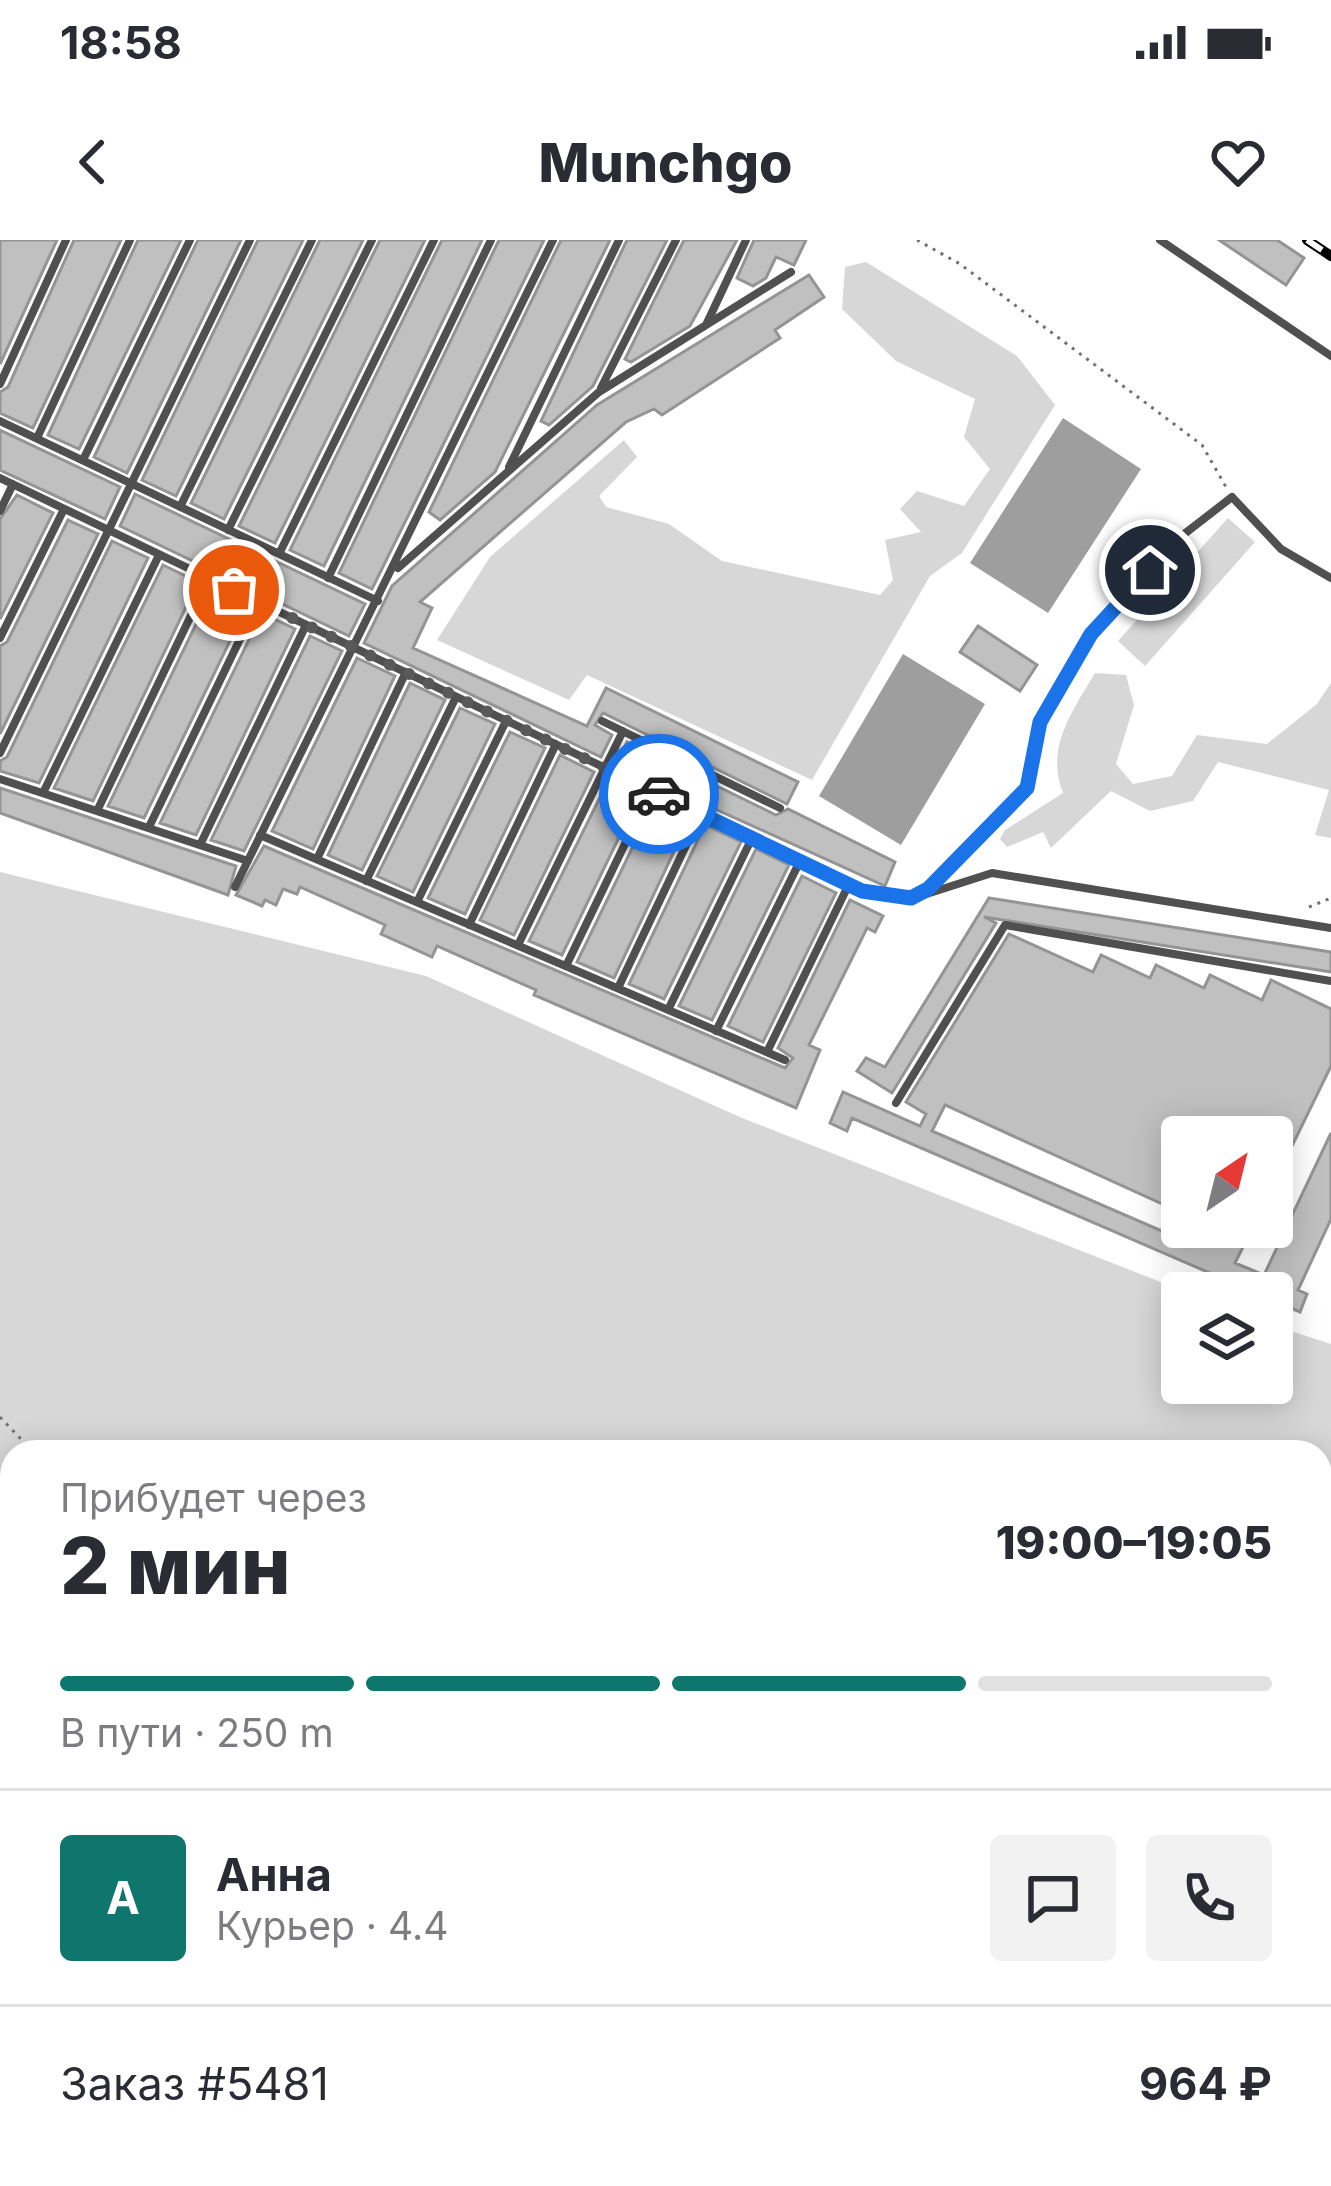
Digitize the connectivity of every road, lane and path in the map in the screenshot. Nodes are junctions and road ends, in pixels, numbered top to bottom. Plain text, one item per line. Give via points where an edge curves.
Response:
1 (65, 240) edge
2 (130, 240) edge
3 (190, 240) edge
4 (250, 240) edge
5 (312, 240) edge
6 (372, 240) edge
7 (434, 240) edge
8 (491, 240) edge
9 (553, 240) edge
10 (619, 240) edge
11 (676, 240) edge
12 (746, 240) edge
13 (917, 240) edge
14 (1160, 240) edge
15 (791, 272) dead end
16 (706, 325) junction
17 (1331, 356) edge
18 (0, 384) edge
19 (599, 392) junction
20 (0, 421) edge
21 (37, 438) junction
22 (82, 460) junction
23 (505, 474) junction
24 (0, 478) edge
25 (13, 484) junction
26 (133, 484) junction
27 (1232, 497) junction
28 (180, 507) junction
29 (64, 508) junction
30 (0, 511) edge
31 (228, 530) junction
32 (110, 531) junction
33 (160, 554) junction
34 (279, 554) junction
35 (392, 573) junction
36 (209, 578) junction
37 (328, 578) junction
38 (1331, 578) edge
39 (259, 602) junction
40 (378, 602) junction
41 (307, 625) junction
42 (0, 638) edge
43 (354, 648) junction
44 (406, 672) junction
45 (456, 697) junction
46 (506, 721) junction
47 (602, 722) dead end
48 (623, 731) junction
49 (556, 744) junction
50 (0, 753) edge
51 (605, 768) junction
52 (0, 779) edge
53 (652, 790) junction
54 (43, 793) junction
55 (780, 808) dead end
56 (97, 811) junction
57 (701, 814) junction
58 (149, 828) junction
59 (260, 835) junction
60 (752, 838) junction
61 (200, 845) junction
62 (248, 860) junction
63 (317, 860) junction
64 (800, 861) junction
65 (366, 880) junction
66 (849, 884) junction
67 (235, 886) dead end
68 (928, 889) junction
69 (1331, 898) edge
70 (417, 902) junction
71 (1309, 907) dead end
72 (469, 925) junction
73 (1331, 928) edge
74 (518, 946) junction
75 (566, 966) junction
76 (1331, 981) edge
77 (618, 988) junction
78 (668, 1010) junction
79 (716, 1030) junction
80 (766, 1052) junction
81 (785, 1060) dead end
82 (896, 1103) dead end
83 (0, 1417) edge
84 (22, 1440) edge

1 - 18 lane
2 - 21 lane
3 - 22 lane
4 - 26 lane
5 - 28 lane
6 - 31 lane
7 - 34 lane
8 - 37 lane
9 - 35 lane
10 - 23 lane
11 - 19 lane
12 - 16 lane
13 - 27 path via 1202,445
14 - 17 lane
15 - 16 lane
16 - 19 lane
19 - 23 lane
20 - 21 lane
21 - 22 lane
22 - 26 lane
23 - 35 lane
24 - 25 lane
25 - 29 lane
25 - 30 lane
26 - 28 lane
26 - 32 lane
27 - 38 lane via 1281,549
27 - 68 lane via 1179,538 1091,634 1040,722 1027,788
28 - 31 lane
29 - 32 lane
29 - 42 lane
31 - 34 lane
32 - 33 lane
32 - 50 lane
33 - 36 lane
33 - 54 lane
34 - 37 lane
35 - 40 lane
36 - 39 lane
36 - 56 lane
37 - 40 lane
39 - 41 lane
39 - 58 lane
40 - 43 lane
41 - 43 lane
41 - 61 lane
43 - 44 lane
43 - 59 lane
44 - 45 lane
44 - 63 lane
45 - 46 lane
45 - 65 lane
46 - 49 lane
46 - 70 lane
47 - 48 lane
48 - 51 lane
48 - 55 lane
49 - 51 lane
49 - 72 lane
51 - 53 lane
51 - 74 lane
52 - 54 lane
53 - 57 lane
53 - 75 lane
54 - 56 lane
56 - 58 lane
57 - 60 lane
57 - 77 lane
58 - 61 lane
59 - 62 lane
59 - 63 lane
60 - 64 lane
60 - 78 lane
61 - 62 lane
62 - 67 lane
63 - 65 lane
64 - 66 lane
64 - 79 lane
65 - 70 lane
66 - 68 lane via 911,898
66 - 80 lane
68 - 73 lane via 992,873
69 - 71 path
70 - 72 lane
72 - 74 lane
74 - 75 lane
75 - 77 lane
76 - 82 lane via 1005,925
77 - 78 lane
78 - 79 lane
79 - 80 lane
80 - 81 lane
83 - 84 path

